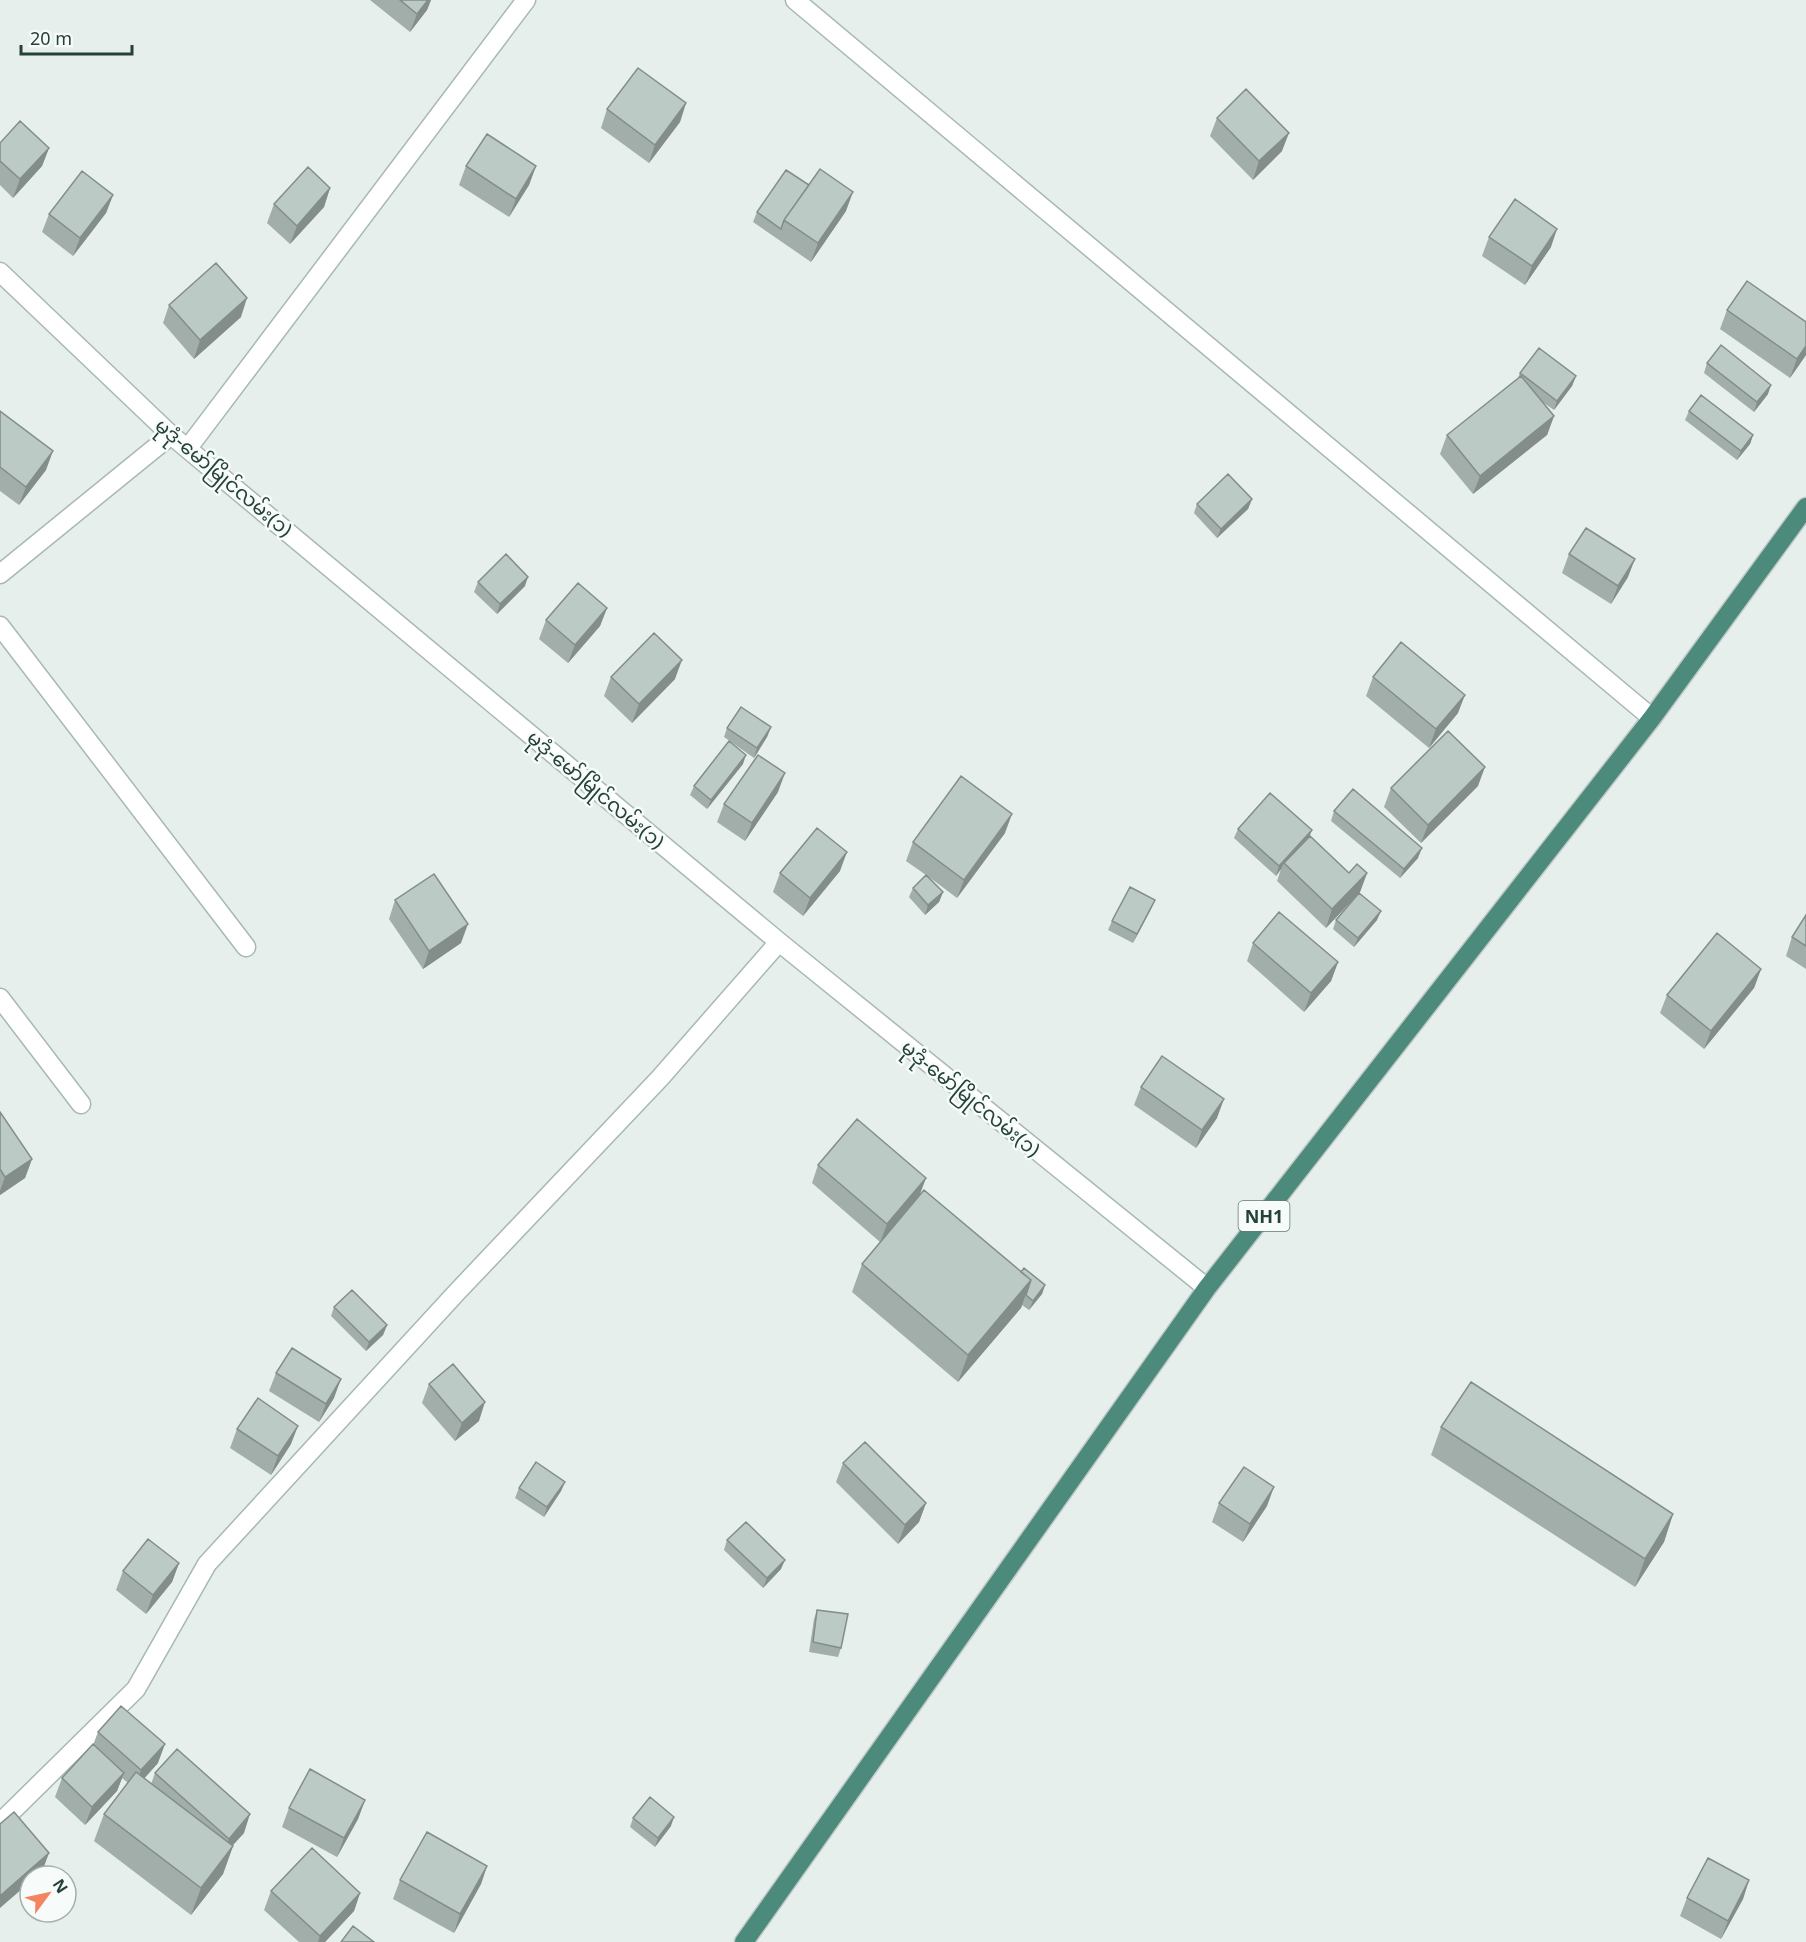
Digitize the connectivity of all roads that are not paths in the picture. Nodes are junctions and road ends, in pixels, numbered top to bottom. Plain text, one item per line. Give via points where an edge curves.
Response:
1 (526, 0) edge
2 (795, 0) edge
3 (0, 272) edge
4 (171, 435) junction
5 (188, 448) junction
6 (1806, 507) edge
7 (0, 574) edge
8 (0, 626) edge
9 (1652, 718) junction
10 (779, 942) junction
11 (246, 947) dead end
12 (0, 998) edge
13 (81, 1104) dead end
14 (1207, 1288) junction
15 (0, 1823) edge
16 (744, 1942) edge

1 - 5 street
2 - 9 street
3 - 4 street, မုဒုံ-မော်မြိုင်လမ်း(၁)
4 - 5 street, မုဒုံ-မော်မြိုင်လမ်း(၁)
4 - 7 street
5 - 10 street, မုဒုံ-မော်မြိုင်လမ်း(၁)
6 - 9 highway, NH1
8 - 11 street
9 - 14 highway, NH1
10 - 14 street, မုဒုံ-မော်မြိုင်လမ်း(၁)
10 - 15 street via 660,1078 207,1564 136,1689
12 - 13 street
14 - 16 highway, NH1

